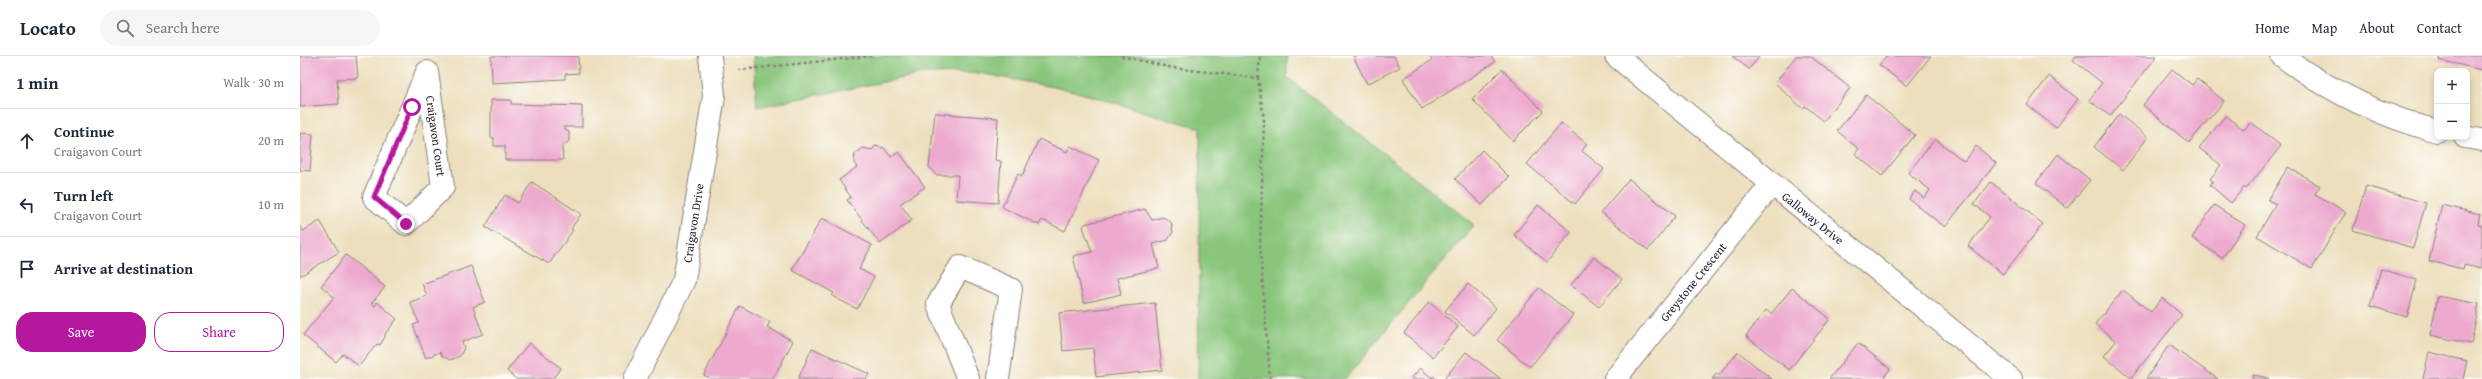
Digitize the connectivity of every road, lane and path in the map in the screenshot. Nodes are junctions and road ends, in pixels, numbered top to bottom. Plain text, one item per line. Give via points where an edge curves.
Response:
1 (871, 56) edge
2 (1121, 56) edge
3 (1260, 56) edge
4 (1616, 56) edge
5 (2282, 56) edge
6 (425, 64) edge
7 (711, 64) edge
8 (1258, 78) junction
9 (2434, 130) edge
10 (2470, 138) edge
11 (2482, 140) edge
12 (1772, 184) junction
13 (634, 379) edge
14 (968, 379) edge
15 (998, 379) edge
16 (1270, 379) edge
17 (1615, 379) edge
18 (2011, 379) edge

1 - 7 path
2 - 8 path via 1173,68
3 - 8 path
4 - 12 street, Galloway Drive
5 - 9 street via 2356,103 2401,122
6 - 6 street, Craigavon Court via 374,197 406,224 443,187
7 - 13 street, Craigavon Drive via 714,96 684,280
8 - 16 path via 1264,120 1260,249
10 - 11 street
12 - 17 street, Greystone Crescent
12 - 18 street, Galloway Drive
14 - 15 street via 938,304 960,267 1011,289

